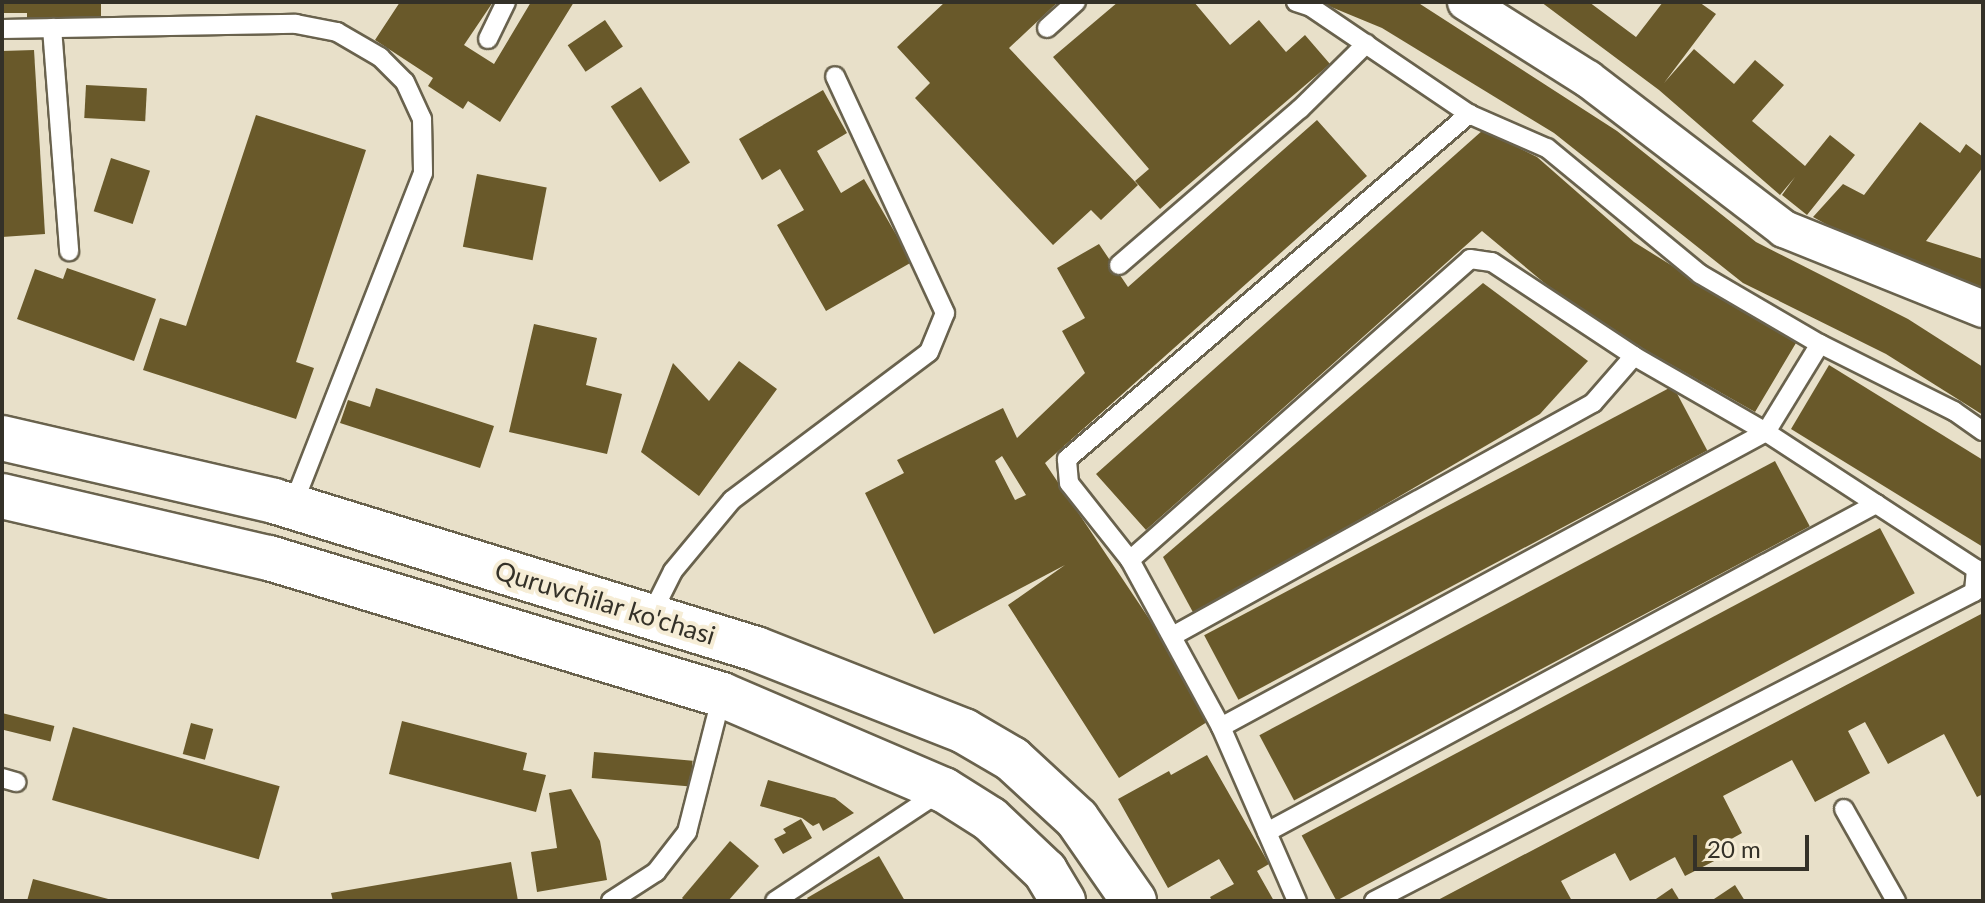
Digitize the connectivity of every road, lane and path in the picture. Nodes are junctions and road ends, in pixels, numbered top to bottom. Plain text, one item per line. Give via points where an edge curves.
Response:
1 (506, 2) edge
2 (1076, 2) edge
3 (1296, 2) edge
4 (1466, 2) edge
5 (52, 28) junction
6 (1047, 28) dead end
7 (2, 29) edge
8 (488, 39) dead end
9 (1366, 44) junction
10 (835, 76) dead end
11 (1469, 114) junction
12 (69, 251) dead end
13 (1119, 265) dead end
14 (1983, 309) edge
15 (1820, 344) junction
16 (1634, 356) junction
17 (1983, 431) edge
18 (1766, 432) junction
19 (2, 438) edge
20 (2, 496) edge
21 (1876, 504) junction
22 (292, 507) junction
23 (1130, 560) junction
24 (650, 617) junction
25 (1172, 636) junction
26 (722, 695) junction
27 (1221, 727) junction
28 (944, 790) junction
29 (1844, 809) dead end
30 (1267, 832) junction
31 (611, 901) edge
32 (775, 901) edge
33 (1063, 901) edge
34 (1134, 901) edge
35 (1297, 901) edge
36 (1374, 901) edge
37 (1896, 901) edge

1 - 8 lane
2 - 6 lane
3 - 9 lane
4 - 14 street via 1588,79 1784,229
5 - 7 lane
5 - 12 lane
5 - 22 lane via 296,24 337,32 380,57 405,82 422,119 423,173
9 - 11 lane
9 - 13 lane via 1300,109
10 - 24 lane via 945,313 929,352 732,500 673,571
11 - 15 lane via 1547,148 1700,274
11 - 23 lane via 1067,459 1069,483
15 - 17 lane
15 - 18 lane
16 - 18 lane
16 - 23 lane via 1492,262 1470,259
16 - 25 lane via 1593,403
18 - 21 lane
18 - 27 lane
19 - 22 main road, Quruvchilar ko'chasi
20 - 26 main road via 269,558
21 - 30 lane
21 - 36 lane via 1976,569 1974,592
22 - 24 main road, Quruvchilar ko'chasi
23 - 25 lane
24 - 34 main road, Quruvchilar ko'chasi via 756,649 964,731 1012,759 1077,819
25 - 27 lane
26 - 28 main road
26 - 31 lane via 687,832 656,872
27 - 30 lane
28 - 32 lane
28 - 33 main road via 990,819 1045,871
29 - 37 lane
30 - 35 lane

